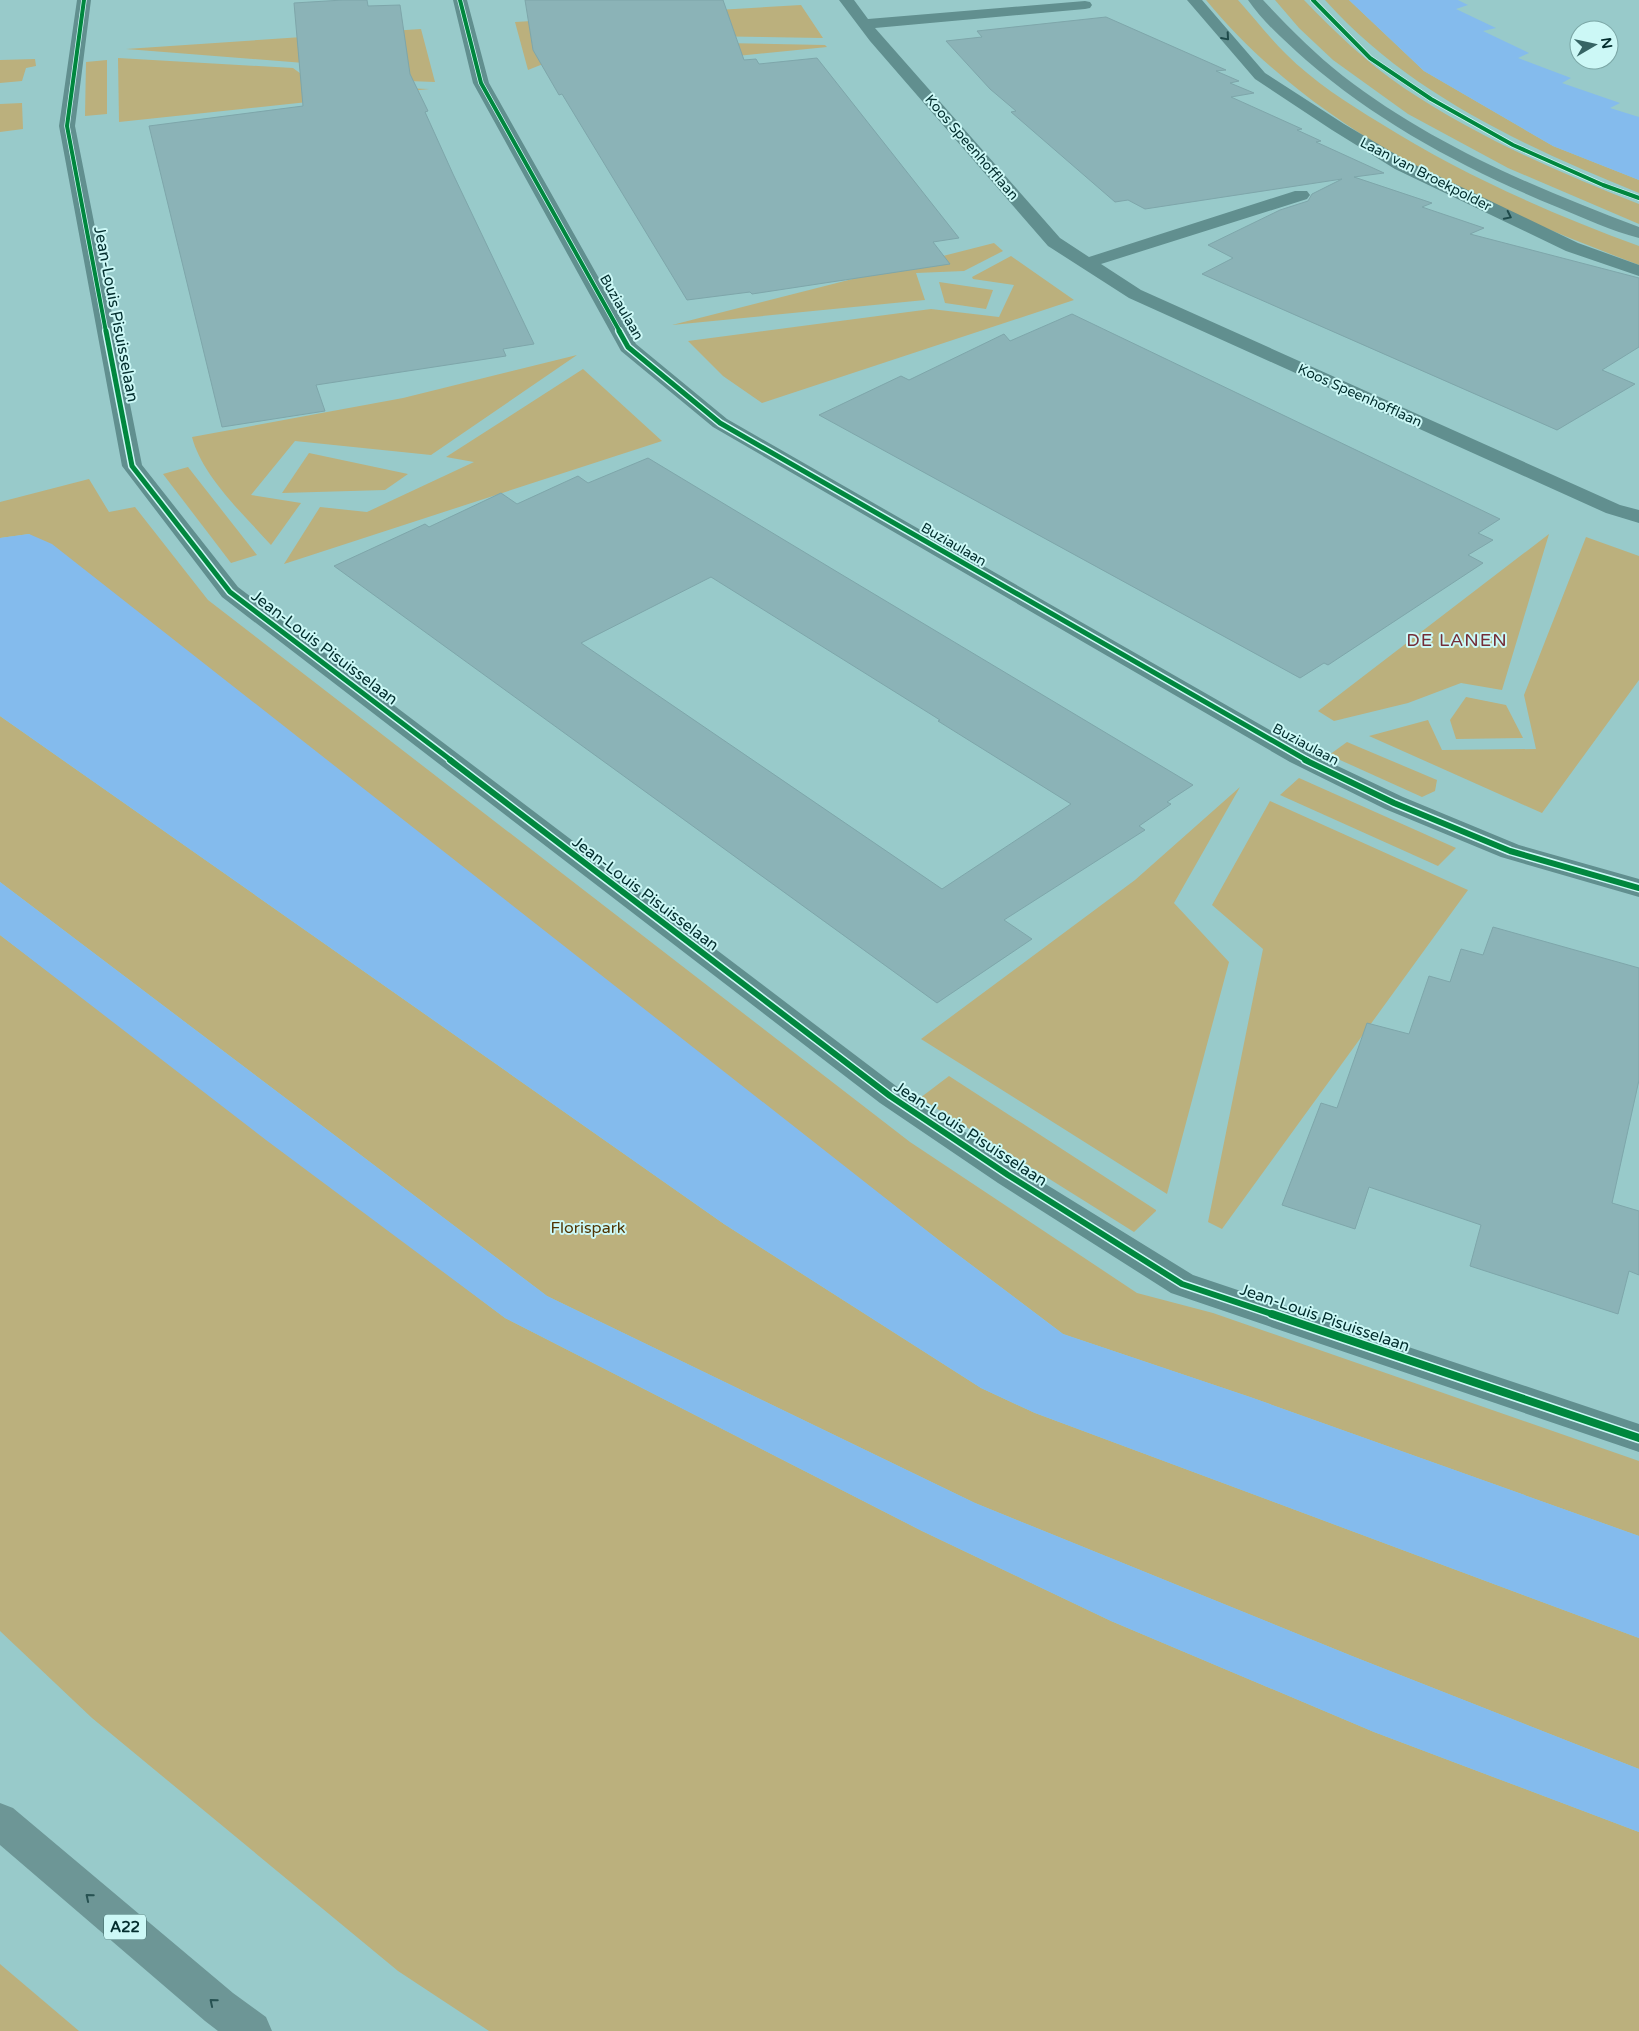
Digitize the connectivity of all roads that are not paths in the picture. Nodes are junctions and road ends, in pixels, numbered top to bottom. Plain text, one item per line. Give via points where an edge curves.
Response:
1 (84, 0) edge
2 (460, 0) edge
3 (846, 0) edge
4 (1194, 0) edge
5 (1255, 0) edge
6 (1085, 5) dead end
7 (864, 24) junction
8 (1302, 195) dead end
9 (1639, 233) edge
10 (1087, 263) junction
11 (1639, 271) edge
12 (1639, 517) edge
13 (1639, 888) edge
14 (1639, 1438) edge
15 (0, 1821) edge
16 (252, 2031) edge

1 - 14 street, Jean-Louis Pisuisselaan via 67,126 132,466 230,592 890,1096 1008,1175 1182,1284
2 - 13 street, Buziaulaan via 481,83 628,347 720,423 1299,757 1394,803 1510,851
3 - 7 street, Koos Speenhofflaan
4 -> 11 street, Laan van Broekpolder via 1260,76 1400,165 1572,248
5 - 9 main road, Laan van Broekpolder via 1292,42 1340,83 1404,124 1480,168 1565,206
6 - 7 street
7 - 10 street, Koos Speenhofflaan via 1054,242
8 - 10 street
10 - 12 street, Koos Speenhofflaan via 1135,294 1613,509
16 -> 15 highway, A22 via 219,2007

